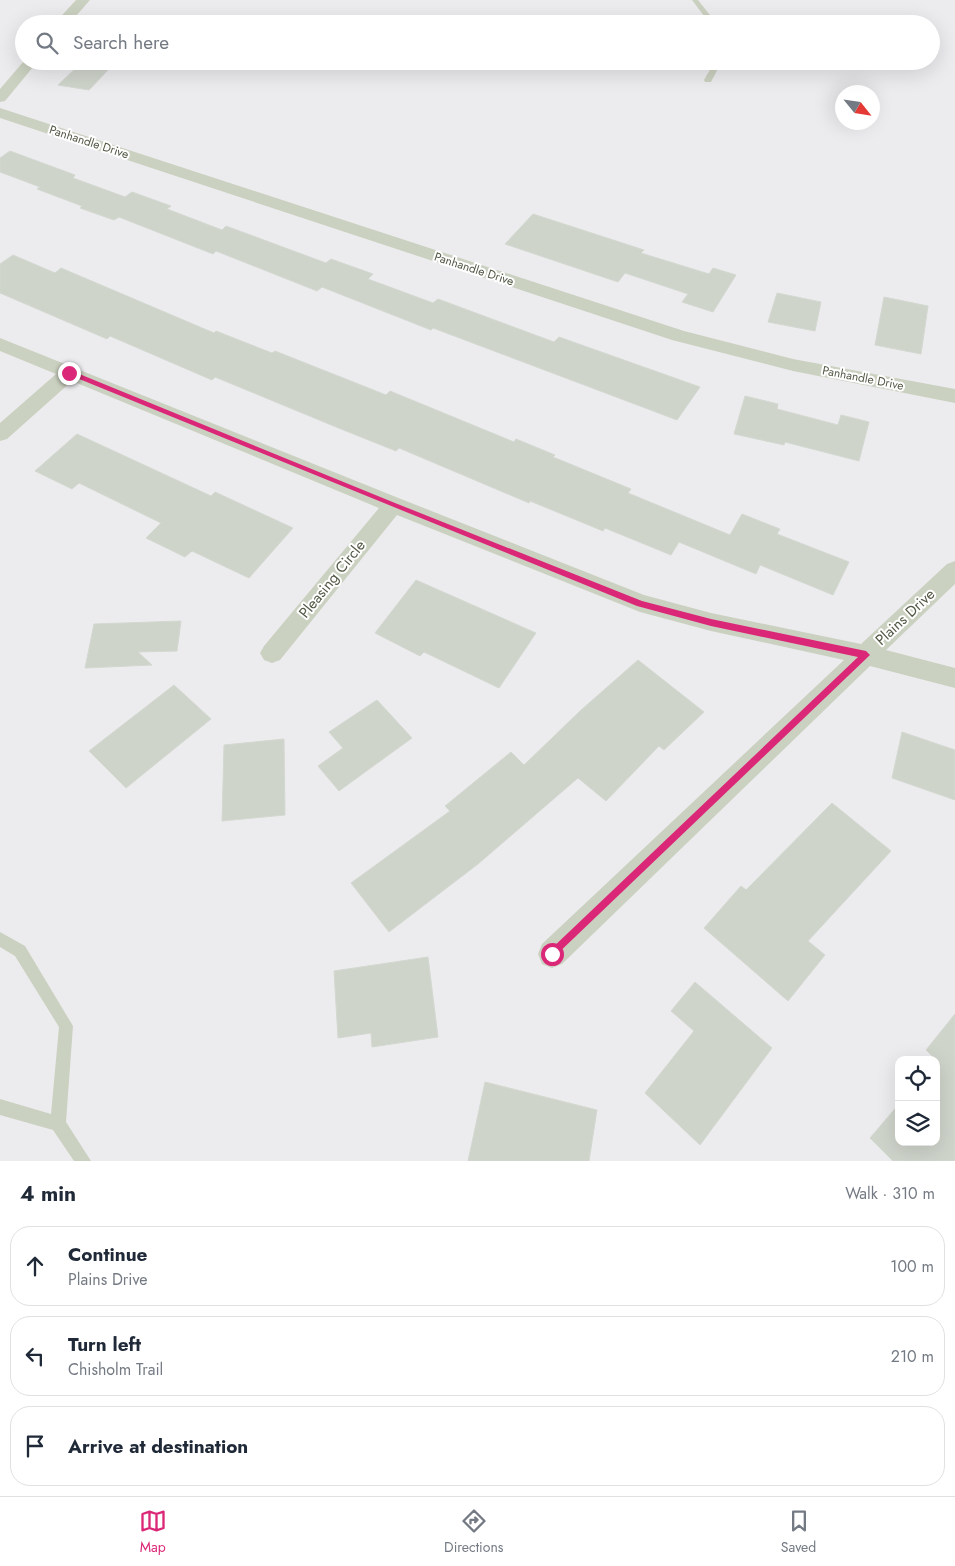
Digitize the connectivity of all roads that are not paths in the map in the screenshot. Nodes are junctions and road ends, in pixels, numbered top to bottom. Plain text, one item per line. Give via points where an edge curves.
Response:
1 (82, 0) edge
2 (695, 0) edge
3 (69, 15) edge
4 (707, 15) edge
5 (23, 70) edge
6 (714, 70) edge
7 (708, 80) dead end
8 (0, 98) edge
9 (0, 113) edge
10 (0, 344) edge
11 (69, 373) junction
12 (955, 396) edge
13 (0, 434) edge
14 (392, 505) junction
15 (955, 570) edge
16 (272, 653) dead end
17 (866, 655) junction
18 (955, 678) edge
19 (0, 939) edge
20 (552, 954) dead end
21 (0, 1107) edge
22 (58, 1124) junction
23 (83, 1161) edge

1 - 3 street
2 - 4 lane
5 - 8 street
6 - 7 lane
9 - 12 street, Panhandle Drive via 679,336 793,365
10 - 11 street
11 - 13 street
11 - 14 street
14 - 16 street, Pleasing Circle
14 - 17 street via 640,604
15 - 17 street, Plains Drive
17 - 18 street
17 - 20 street, Plains Drive
19 - 22 lane via 20,951 66,1026
21 - 22 lane
22 - 23 lane

